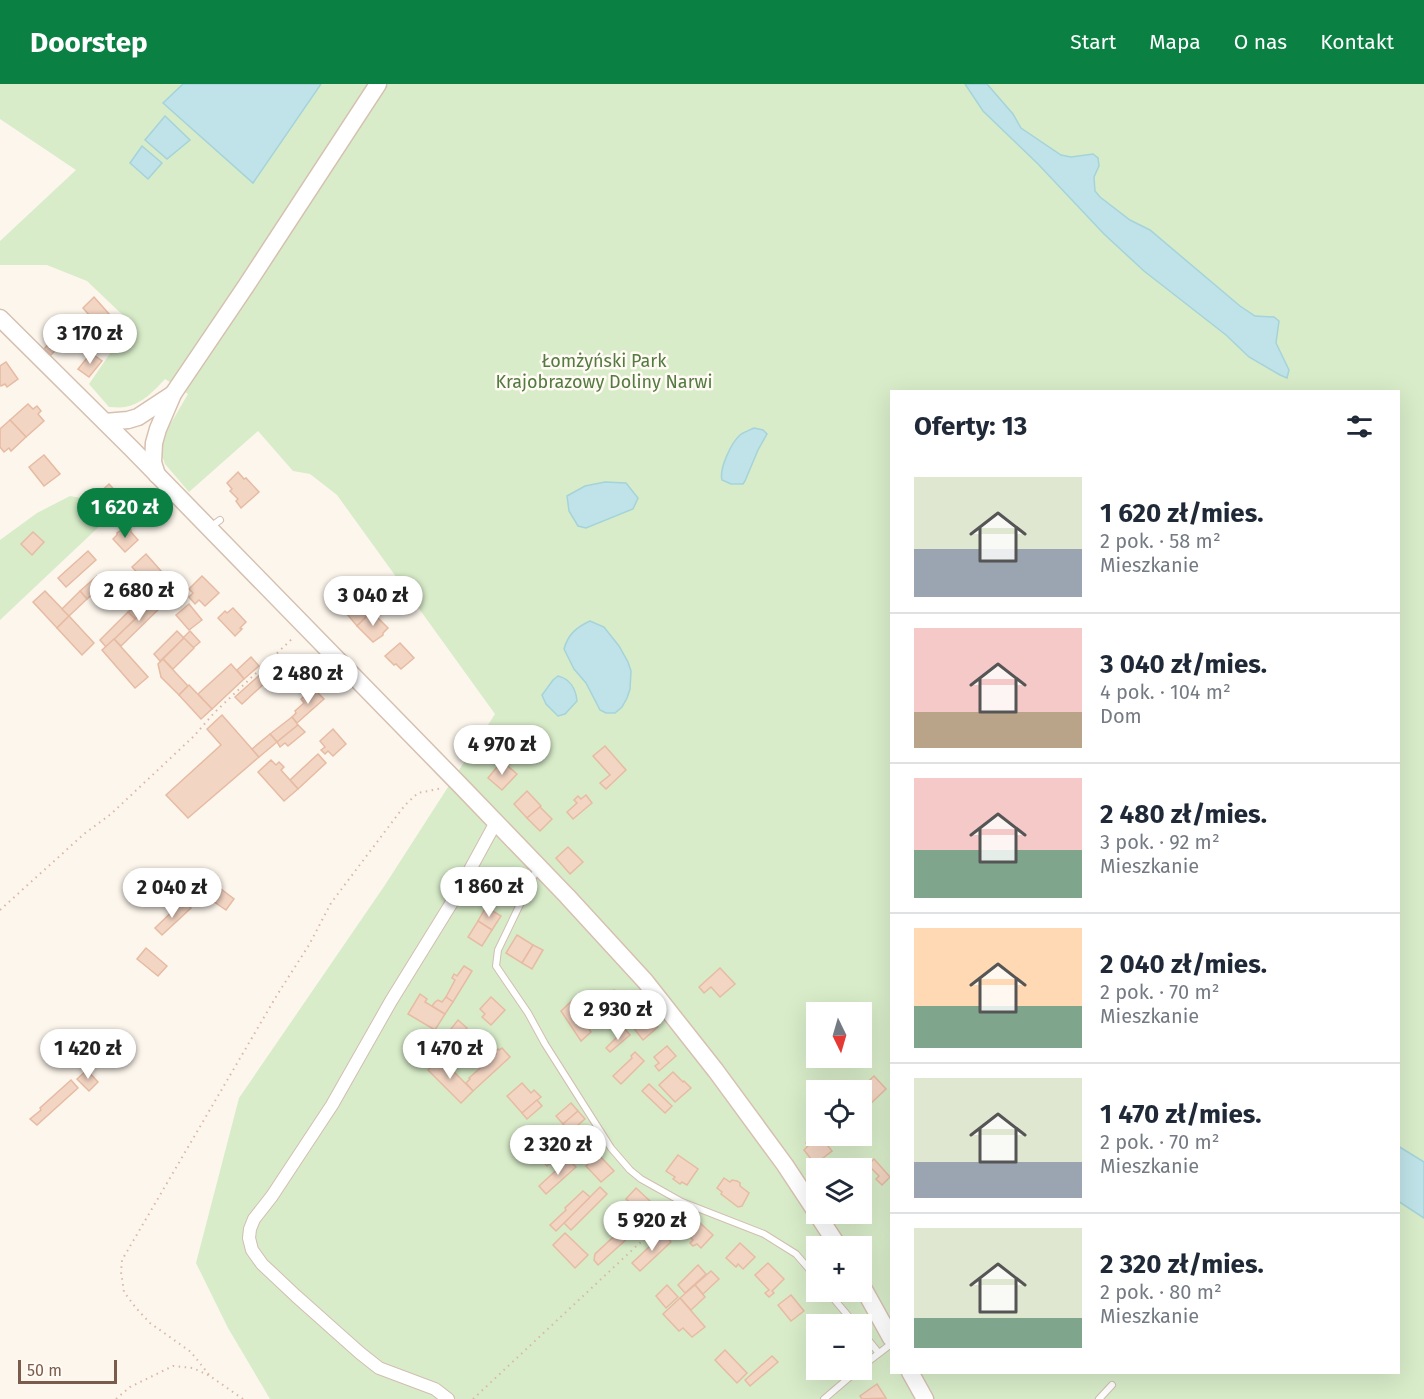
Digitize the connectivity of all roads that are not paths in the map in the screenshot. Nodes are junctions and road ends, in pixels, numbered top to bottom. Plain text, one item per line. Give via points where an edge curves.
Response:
1 (378, 84) edge
2 (0, 318) edge
3 (173, 394) junction
4 (147, 412) junction
5 (105, 422) junction
6 (158, 429) junction
7 (131, 448) junction
8 (157, 475) junction
9 (496, 822) junction
10 (538, 866) junction
11 (806, 1197) edge
12 (806, 1266) edge
13 (836, 1302) edge
14 (871, 1302) edge
15 (847, 1314) edge
16 (890, 1336) edge
17 (872, 1345) edge
18 (890, 1345) edge
19 (878, 1352) junction
20 (872, 1357) edge
21 (911, 1374) edge
22 (845, 1380) edge
23 (1112, 1385) dead end
24 (448, 1399) edge
25 (824, 1399) edge
26 (925, 1399) edge
27 (1099, 1399) edge

1 - 3 street
2 - 5 street
3 - 4 street
3 - 6 street
4 - 5 street via 133,419
4 - 7 street via 134,433
5 - 7 street
6 - 7 street
6 - 8 street via 153,455
7 - 8 street
8 - 9 street via 214,524 305,627
9 - 10 street
9 - 24 street via 332,1106 254,1219 249,1238 262,1264 379,1368 435,1389
10 - 11 street via 645,981 716,1071
10 - 12 lane via 498,950 496,966 611,1148 640,1179 682,1202 764,1234 796,1254
13 - 15 lane
14 - 16 street
17 - 19 lane
18 - 19 lane
19 - 20 lane
21 - 26 street
22 - 25 lane
23 - 27 lane

